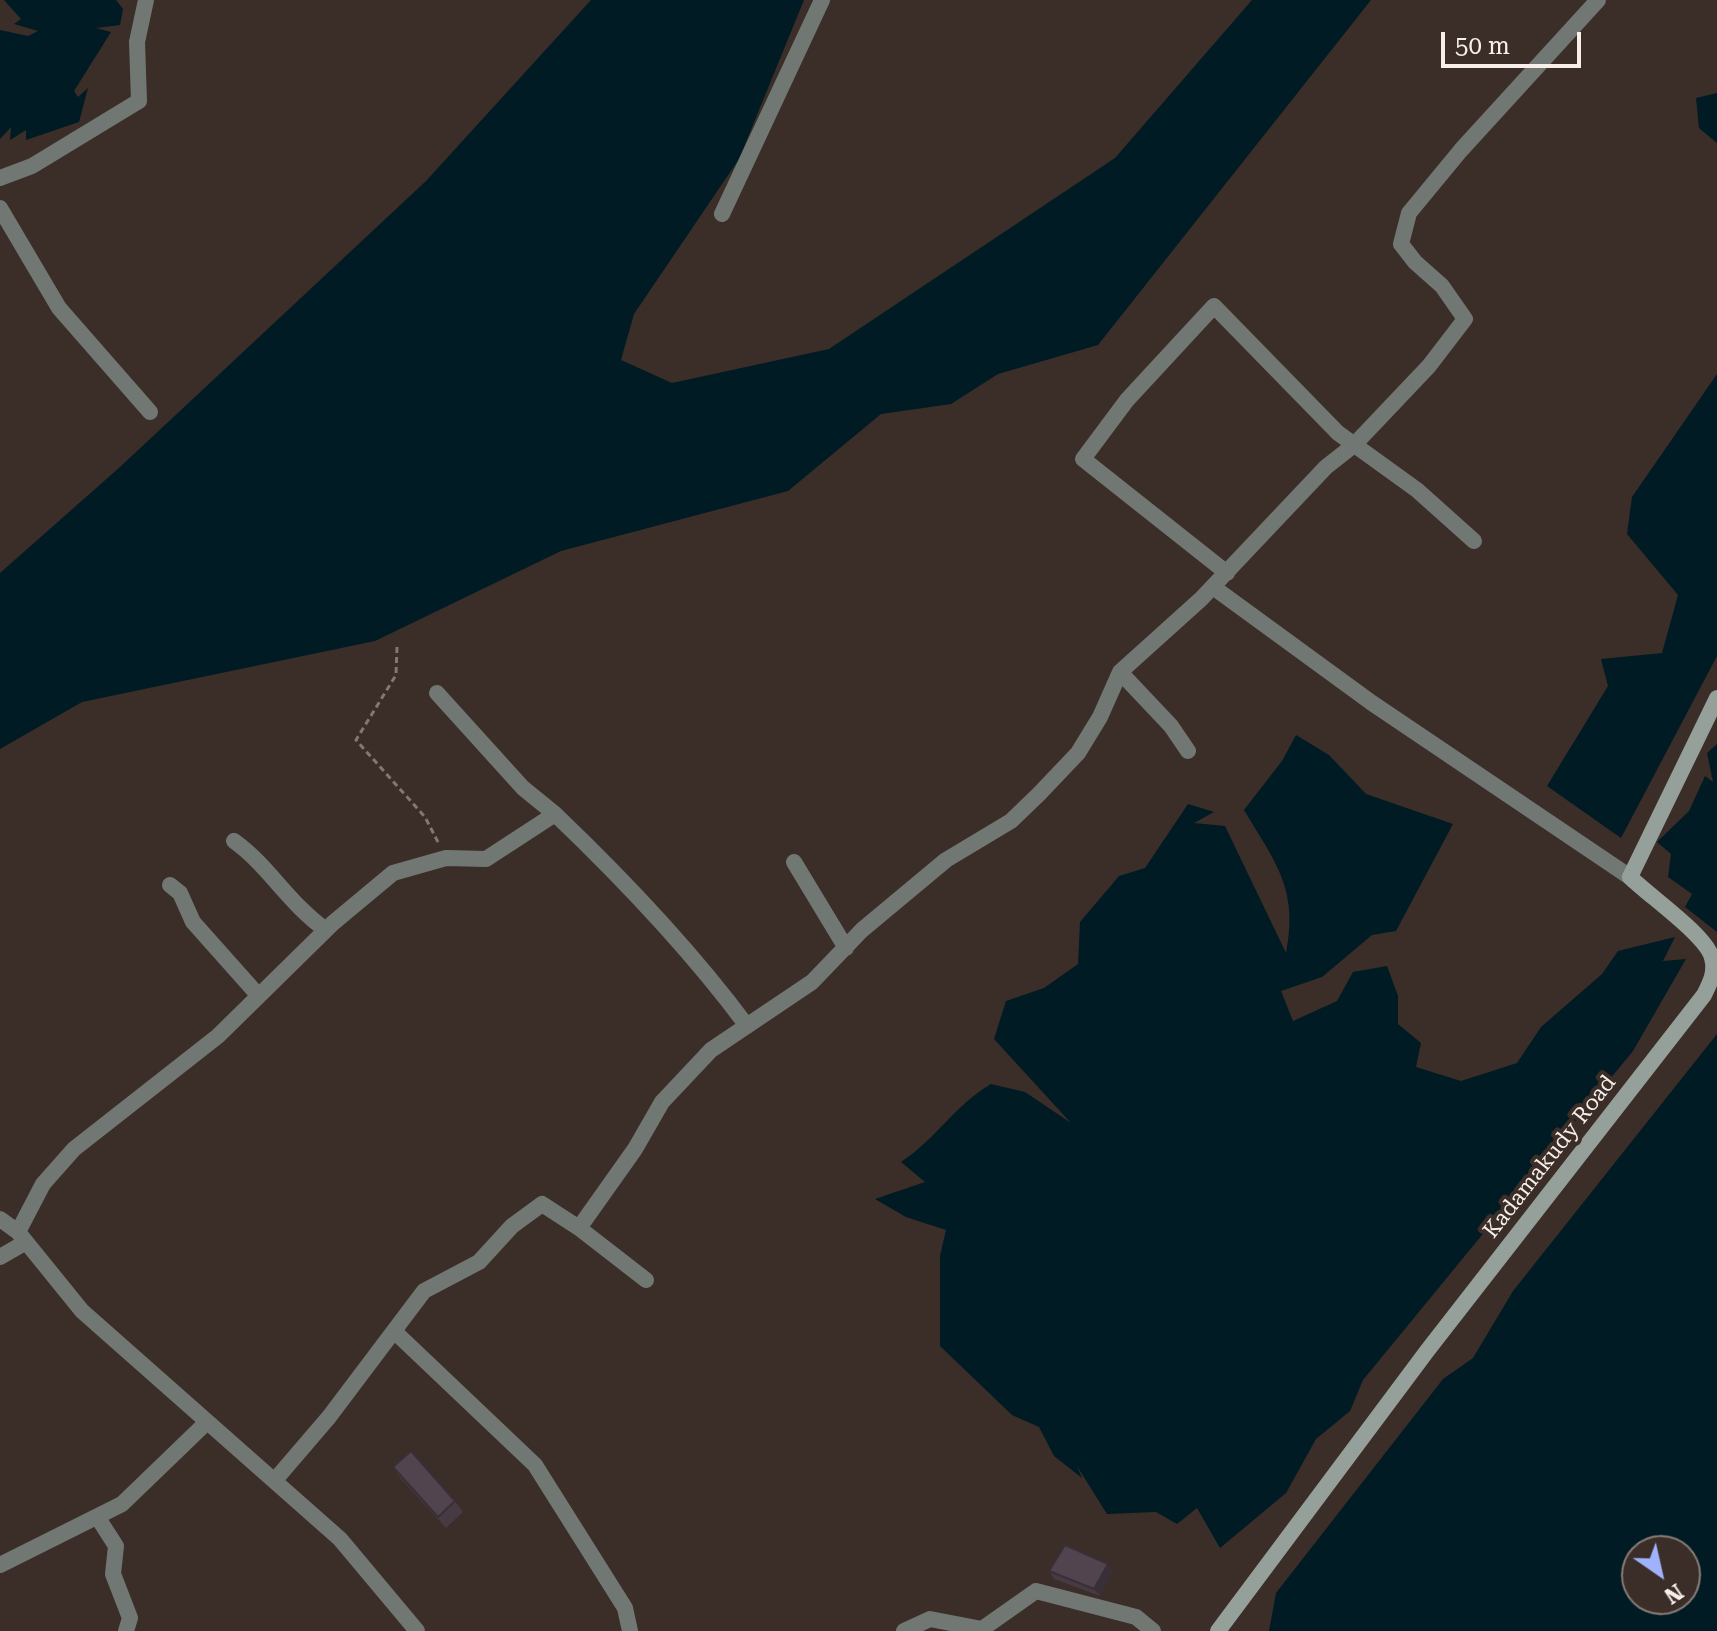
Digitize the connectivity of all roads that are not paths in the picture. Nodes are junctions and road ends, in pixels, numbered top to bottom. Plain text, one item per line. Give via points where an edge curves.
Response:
1 (146, 0) edge
2 (822, 0) edge
3 (1598, 0) edge
4 (0, 178) edge
5 (0, 208) edge
6 (722, 214) dead end
7 (150, 412) dead end
8 (1354, 445) junction
9 (1474, 541) dead end
10 (1227, 573) junction
11 (1213, 587) junction
12 (1120, 672) junction
13 (437, 693) dead end
14 (1717, 698) edge
15 (1188, 751) dead end
16 (555, 814) junction
17 (234, 841) dead end
18 (794, 862) dead end
19 (1630, 877) junction
20 (170, 885) dead end
21 (326, 930) junction
22 (846, 948) junction
23 (258, 995) junction
24 (747, 1026) junction
25 (0, 1219) edge
26 (579, 1228) junction
27 (22, 1237) junction
28 (0, 1257) edge
29 (646, 1280) dead end
30 (395, 1332) junction
31 (207, 1422) junction
32 (275, 1480) junction
33 (98, 1518) junction
34 (0, 1565) edge
35 (981, 1630) edge
36 (126, 1631) edge
37 (417, 1631) edge
38 (630, 1631) edge
39 (904, 1631) edge
40 (1153, 1631) edge
41 (1218, 1631) edge

1 - 4 street via 137,42 139,101 32,166
2 - 6 street
3 - 8 street via 1409,213 1401,244 1465,319 1429,366
5 - 7 street via 59,308
8 - 9 street via 1417,490
8 - 10 street via 1326,467
8 - 10 street via 1214,306 1127,400 1083,459
10 - 11 street
11 - 12 street
11 - 19 street via 1372,703
12 - 15 street
12 - 22 street via 1078,753 1039,794 1011,821 946,860
13 - 16 street via 523,788
14 - 19 street
16 - 21 street via 486,859 446,858 393,873
16 - 24 street via 633,889
17 - 21 street via 300,912
18 - 22 street
19 - 41 street, Kadamakudy Road via 1712,956 1713,977 1704,995 1436,1339
20 - 23 street via 180,893 193,922
21 - 23 street
22 - 24 street via 812,982
23 - 27 street via 218,1036 74,1149 43,1184
24 - 26 street via 711,1050 662,1102
25 - 27 street
26 - 29 street
26 - 30 street via 542,1204 512,1226 479,1262 424,1291
27 - 28 street
27 - 31 street via 82,1311
30 - 32 street
30 - 38 street via 535,1465 625,1608
31 - 32 street
31 - 33 street via 134,1493
32 - 37 street via 340,1539
33 - 34 street
33 - 36 street via 116,1546 113,1574 130,1618
35 - 39 street via 930,1619
35 - 40 street via 1036,1591 1136,1617

